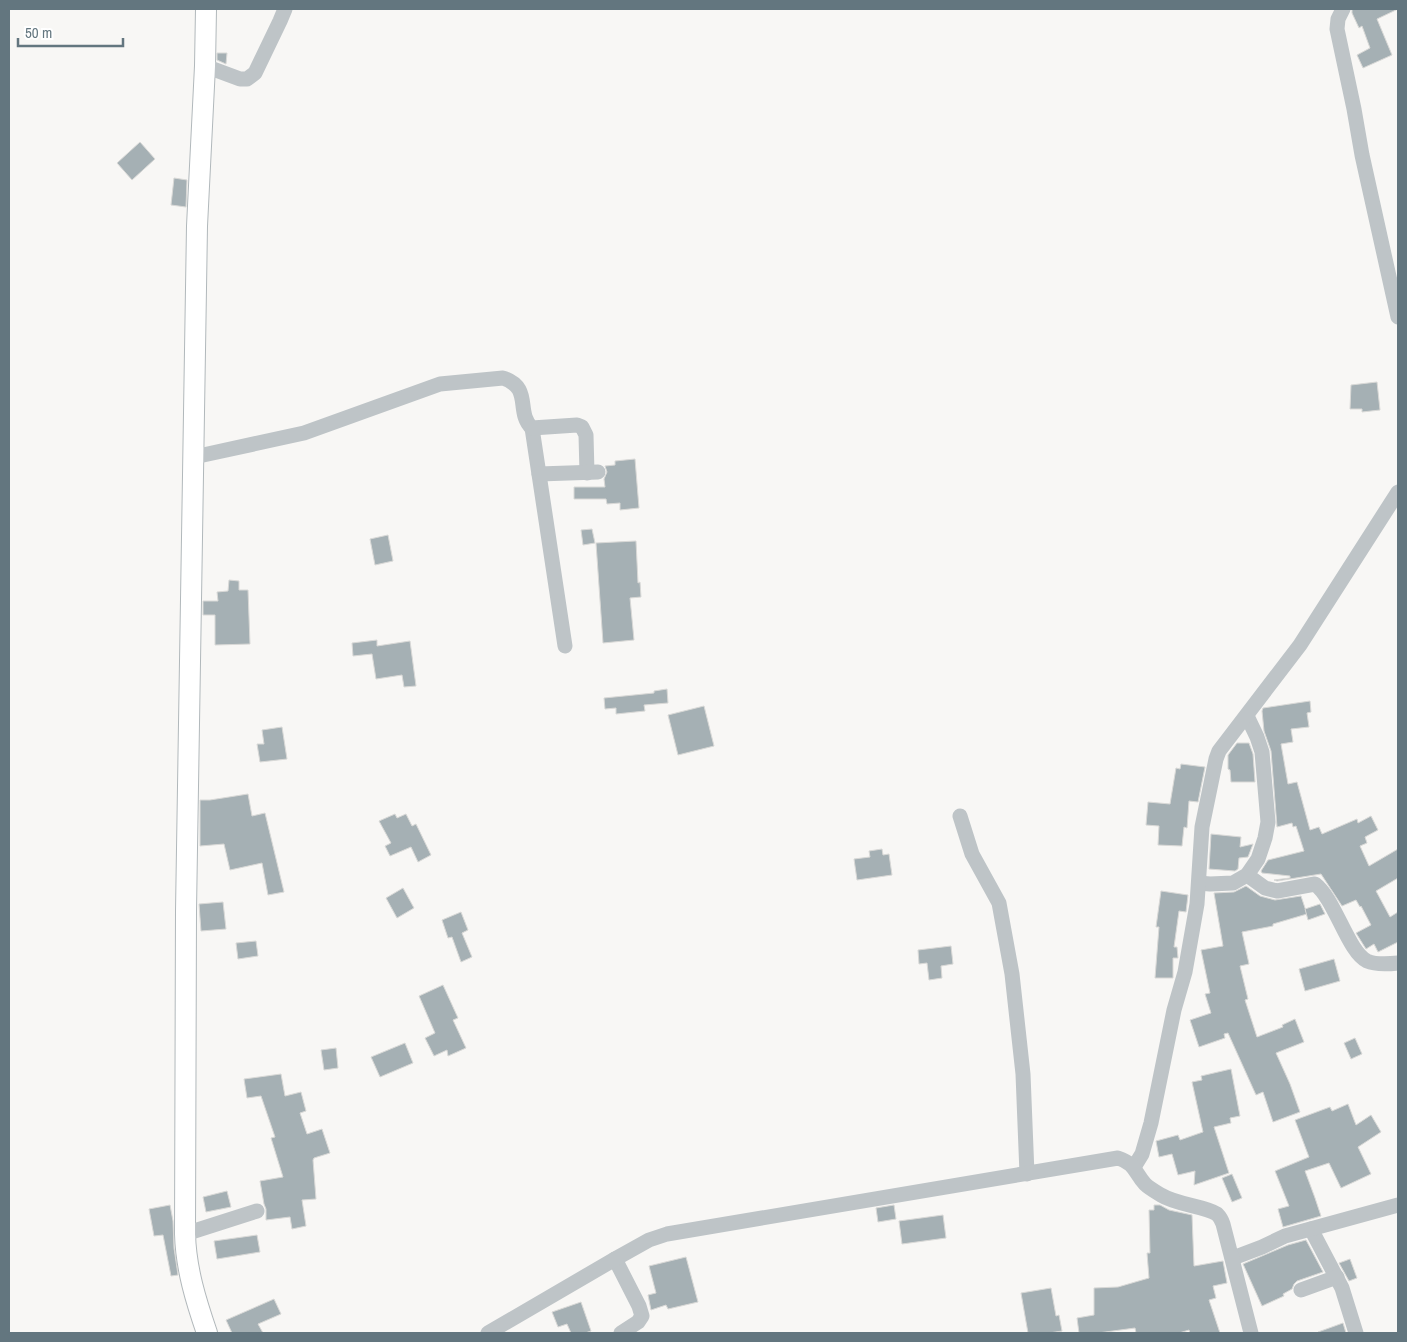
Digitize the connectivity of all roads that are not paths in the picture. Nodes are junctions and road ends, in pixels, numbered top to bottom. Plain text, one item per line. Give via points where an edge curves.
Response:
1 (206, 9) edge
2 (285, 9) edge
3 (1343, 9) edge
4 (205, 66) junction
5 (1392, 257) edge
6 (1398, 317) edge
7 (532, 428) junction
8 (194, 457) junction
9 (539, 474) junction
10 (1398, 492) edge
11 (564, 646) dead end
12 (1246, 716) junction
13 (960, 816) dead end
14 (1248, 875) junction
15 (1199, 883) junction
16 (1398, 963) edge
17 (1134, 1166) junction
18 (1027, 1174) junction
19 (1398, 1205) edge
20 (257, 1211) dead end
21 (1311, 1228) junction
22 (185, 1234) junction
23 (1233, 1258) junction
24 (615, 1259) junction
25 (1337, 1277) junction
26 (1301, 1290) dead end
27 (207, 1333) edge
28 (488, 1333) edge
29 (621, 1333) edge
30 (1251, 1333) edge
31 (1356, 1333) edge

1 - 4 street
2 - 4 street via 255,73 247,79
3 - 5 street via 1337,29 1362,155
4 - 8 street via 197,226
5 - 6 street
7 - 8 street via 525,418 522,395 512,381 503,378 454,381 304,433
7 - 9 street
7 - 9 street via 582,427 593,472
8 - 22 street via 186,910
9 - 11 street
10 - 12 street via 1300,645
12 - 14 street via 1262,752 1268,822 1258,859
12 - 15 street via 1216,759 1202,827
13 - 18 street via 972,854 999,903 1023,1065
14 - 15 street via 1233,883
14 - 16 street via 1265,888 1277,891 1315,884 1324,893 1358,954 1370,962
15 - 17 street via 1185,972 1151,1123 1142,1154
17 - 18 street via 1118,1158
17 - 23 street via 1146,1185 1162,1196 1218,1215 1224,1224
18 - 24 street via 667,1234
19 - 21 street
20 - 22 street
21 - 23 street
21 - 25 street
22 - 27 street via 191,1279
23 - 30 street
24 - 28 street
24 - 29 street via 642,1316
25 - 26 street
25 - 31 street

